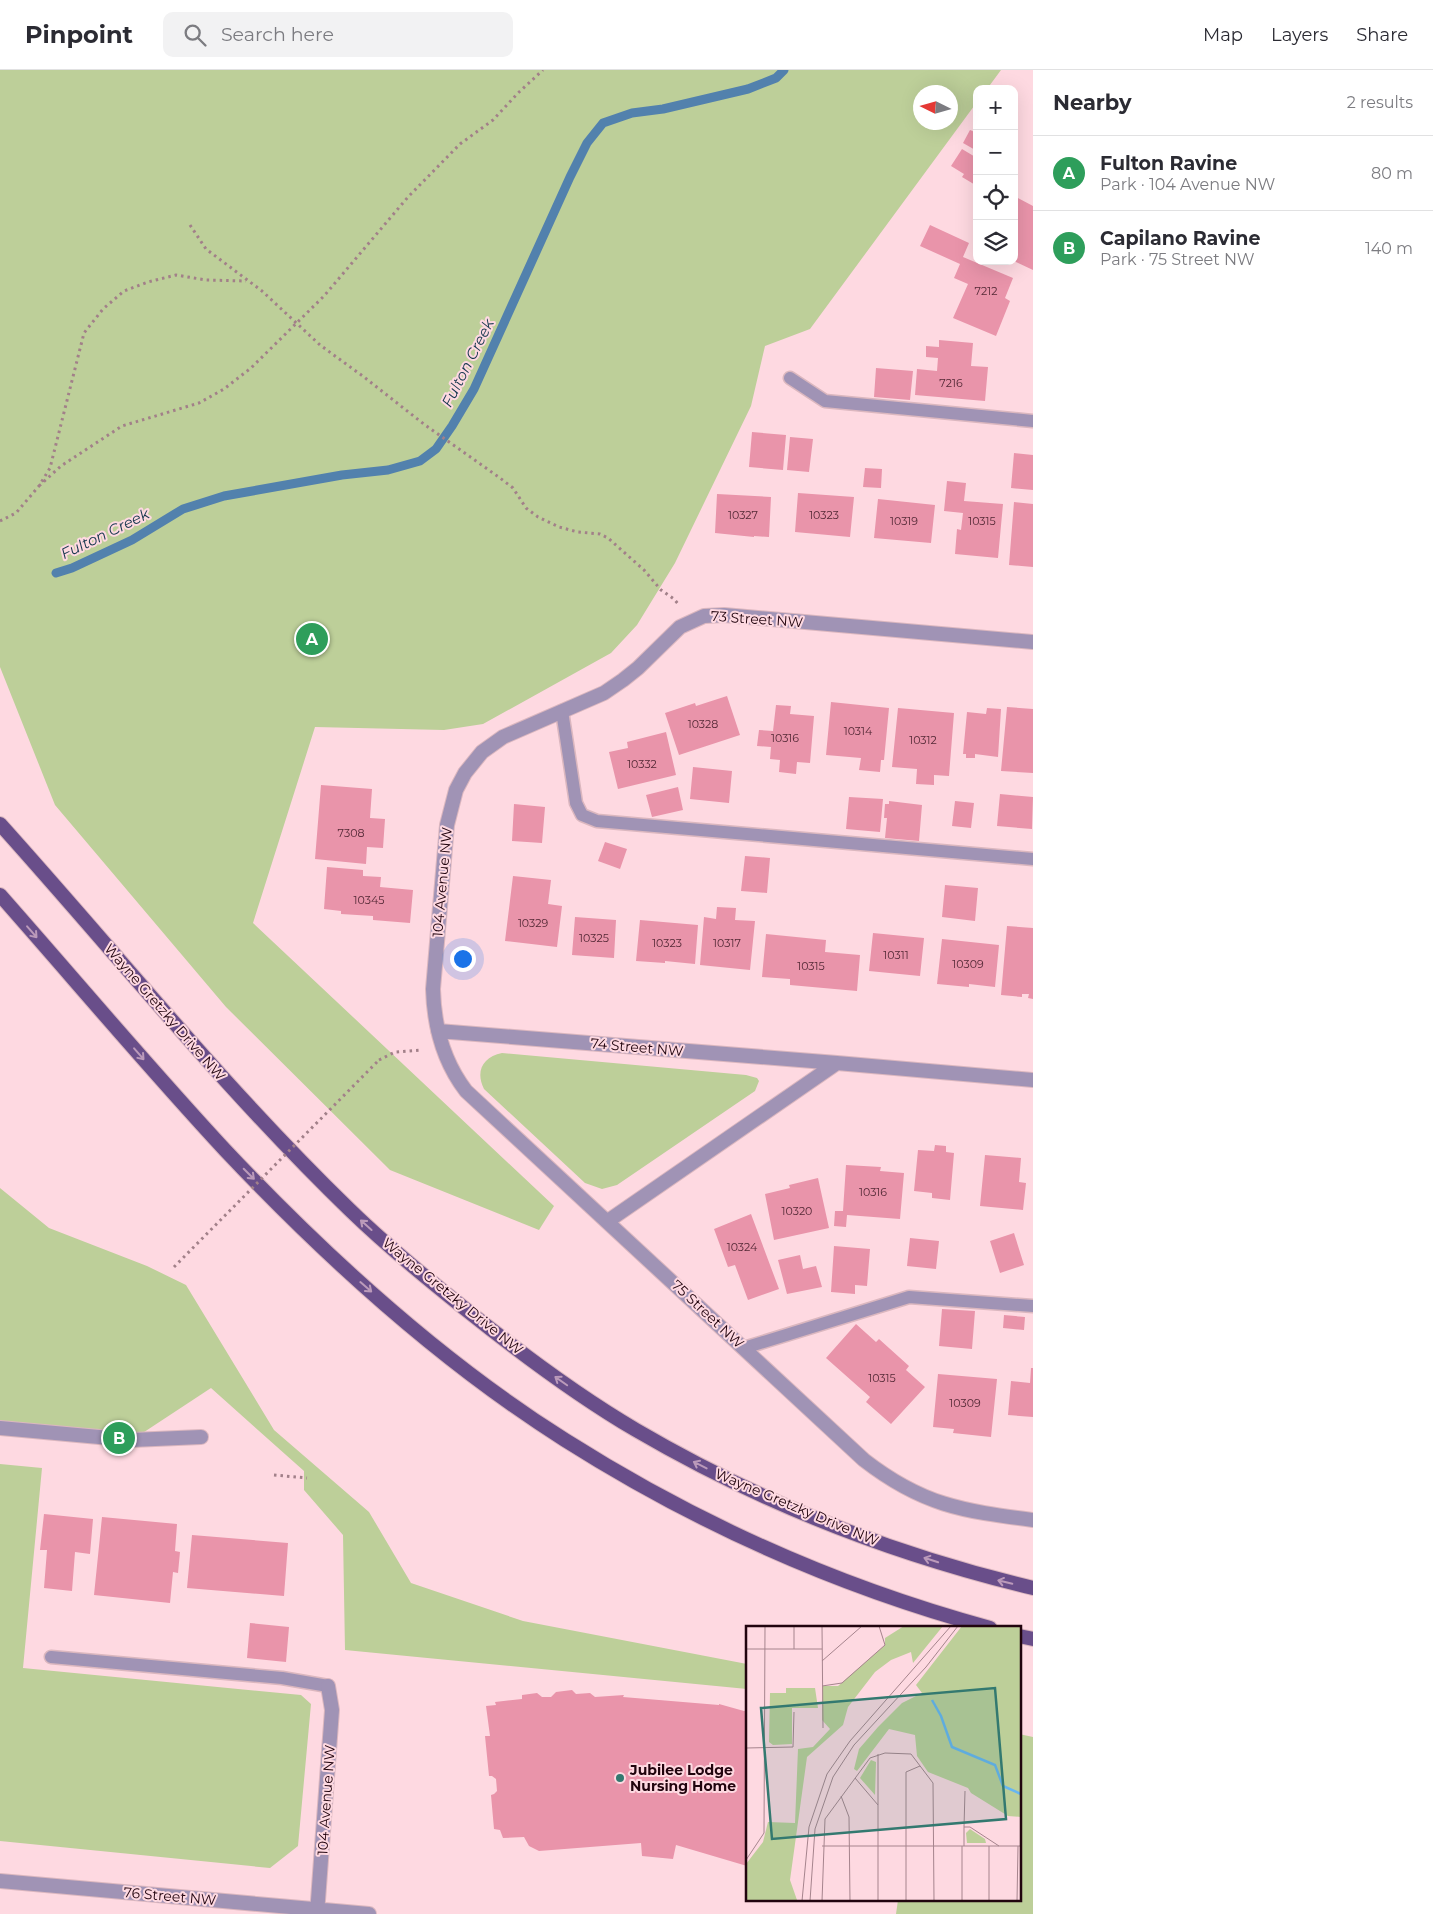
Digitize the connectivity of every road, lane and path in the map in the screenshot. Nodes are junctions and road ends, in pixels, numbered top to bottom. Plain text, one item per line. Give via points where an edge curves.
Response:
1 (543, 70) edge
2 (190, 225) dead end
3 (247, 281) junction
4 (296, 323) junction
5 (790, 378) dead end
6 (1033, 421) edge
7 (39, 486) junction
8 (0, 521) edge
9 (691, 621) junction
10 (1033, 642) edge
11 (562, 711) junction
12 (490, 745) joint
13 (0, 824) edge
14 (1033, 859) edge
15 (0, 895) edge
16 (438, 1031) junction
17 (442, 1048) junction
18 (837, 1063) junction
19 (1033, 1080) edge
20 (608, 1221) junction
21 (174, 1267) dead end
22 (1033, 1306) edge
23 (744, 1348) junction
24 (0, 1428) edge
25 (201, 1437) dead end
26 (274, 1476) dead end
27 (307, 1478) dead end
28 (1033, 1520) edge
29 (1033, 1588) edge
30 (984, 1626) edge
31 (51, 1658) dead end
32 (328, 1686) joint
33 (0, 1881) edge
34 (318, 1912) edge
35 (369, 1914) edge

1 - 4 path via 493,120 460,144 408,197 324,296
2 - 3 path via 206,249
3 - 4 path
3 - 7 path via 176,276 124,291 103,309 84,333 50,468
4 - 7 path via 251,368 224,389 200,404 122,426 62,466
4 - 9 path via 320,345 512,488 526,508 538,517 559,527 608,538 661,590 674,598
5 - 6 lane via 825,400
7 - 8 path via 16,513
9 - 10 street, 73 Street NW via 704,616 724,615
9 - 11 street, 73 Street NW via 680,627 624,680 604,693
11 - 12 street, 73 Street NW via 520,728
11 - 14 lane via 576,803 582,815 597,820
12 - 16 street, 104 Avenue NW via 464,772 447,825 433,988
29 -> 13 main road, Wayne Gretzky Drive NW via 978,1575 871,1540 738,1484 636,1430 540,1366 432,1283 351,1211 189,1042
15 -> 30 main road via 226,1152 362,1284 460,1366 564,1440 724,1529 842,1580
16 - 17 street, 75 Street NW
16 - 18 street, 74 Street NW
17 - 20 street, 75 Street NW via 466,1091
17 - 21 path, bridge via 395,1052 379,1060
18 - 19 street, 74 Street NW
18 - 20 street
20 - 23 street, 75 Street NW
22 - 23 lane via 909,1297
23 - 28 street, 75 Street NW via 886,1477 926,1498 959,1509
24 - 25 street via 132,1440
26 - 27 path
31 - 32 lane via 282,1678
32 - 34 street, 104 Avenue NW via 332,1710
33 - 34 street, 76 Street NW
34 - 35 street, 76 Street NW

